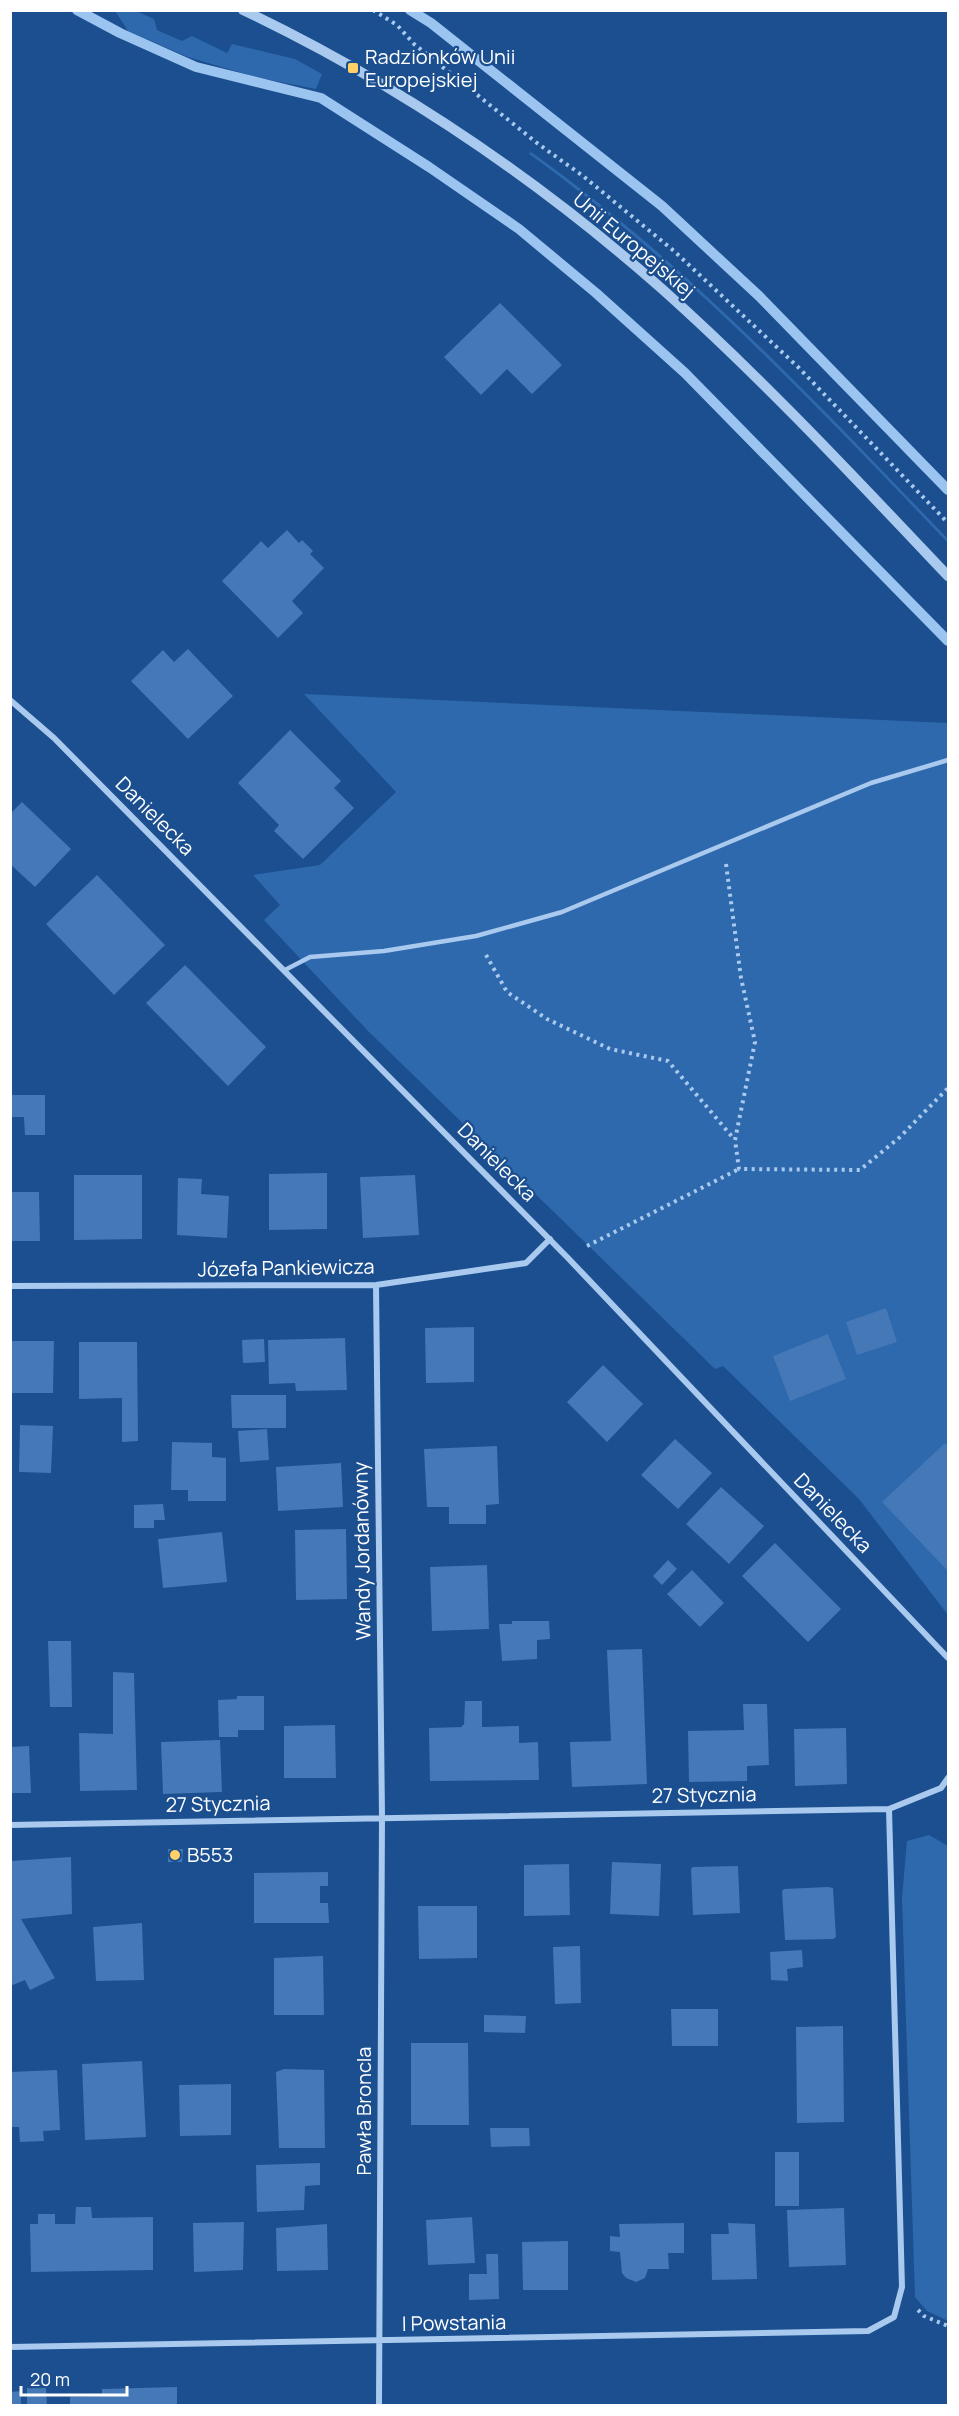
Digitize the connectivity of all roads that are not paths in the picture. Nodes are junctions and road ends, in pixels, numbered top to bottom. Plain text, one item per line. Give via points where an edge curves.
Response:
1 (243, 10) edge
2 (948, 576) edge
3 (10, 700) edge
4 (948, 760) edge
5 (285, 970) junction
6 (550, 1239) junction
7 (376, 1285) junction
8 (10, 1286) edge
9 (948, 1658) edge
10 (948, 1778) edge
11 (889, 1809) junction
12 (382, 1817) junction
13 (10, 1825) edge
14 (379, 2341) junction
15 (10, 2348) edge
16 (379, 2406) edge

1 - 2 street, Unii Europejskiej via 433,116 589,228 751,373
3 - 5 street, Danielecka via 54,738
4 - 5 lane via 871,783 562,912 476,936 384,951 310,957
5 - 6 street, Danielecka
6 - 7 street, Józefa Pankiewicza via 526,1263
6 - 9 street, Danielecka
7 - 8 street, Józefa Pankiewicza
7 - 12 street, Wandy Jordanówny
10 - 11 street via 941,1788
11 - 12 street, 27 Stycznia
11 - 14 street, I Powstania via 902,2287 894,2317 868,2331
12 - 13 street, 27 Stycznia
12 - 14 street, Pawła Broncla
14 - 15 street, I Powstania
14 - 16 street, Pawła Broncla

